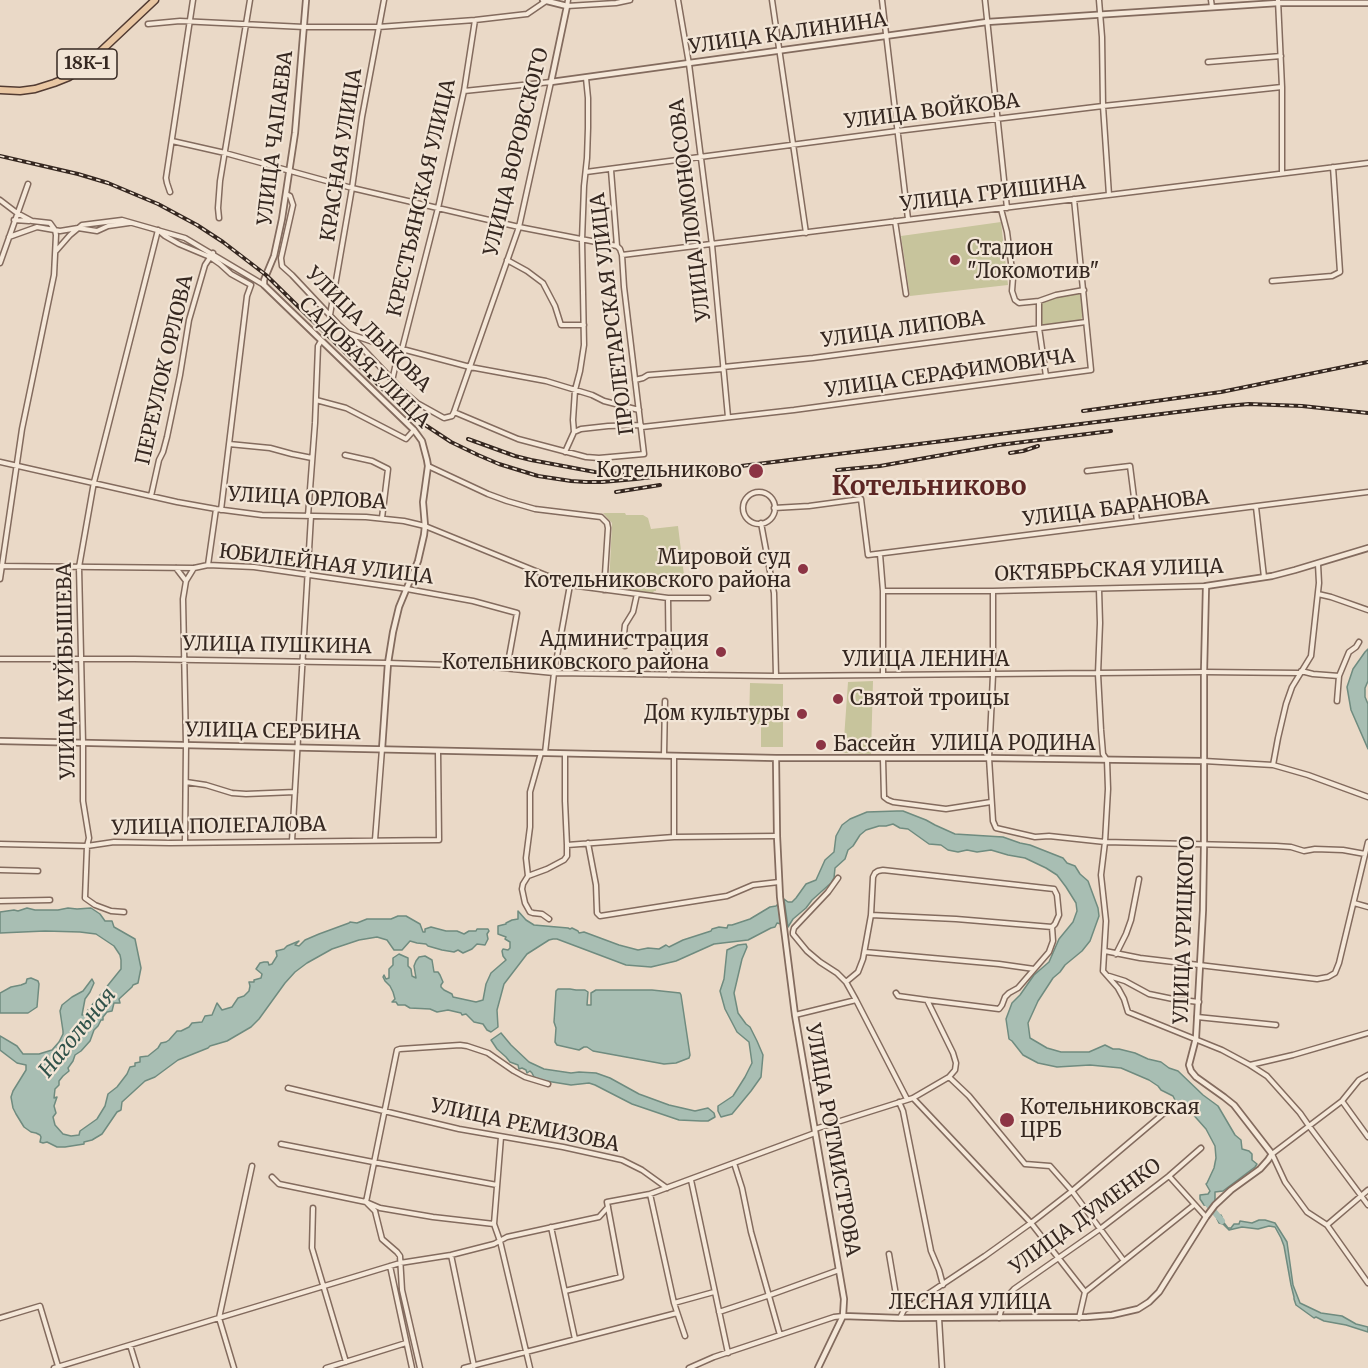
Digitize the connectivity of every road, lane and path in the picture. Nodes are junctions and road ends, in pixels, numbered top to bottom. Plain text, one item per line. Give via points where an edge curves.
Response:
1 (155, 0) edge
2 (193, 0) edge
3 (250, 0) edge
4 (306, 0) edge
5 (384, 0) edge
6 (544, 0) edge
7 (630, 0) edge
8 (678, 0) edge
9 (772, 0) edge
10 (882, 0) edge
11 (985, 0) edge
12 (1099, 0) edge
13 (1211, 0) edge
14 (1278, 2) edge
15 (567, 3) edge
16 (1368, 3) edge
17 (1212, 7) junction
18 (1100, 15) junction
19 (475, 20) junction
20 (190, 21) junction
21 (987, 22) junction
22 (148, 24) dead end
23 (245, 24) junction
24 (304, 27) junction
25 (378, 27) junction
26 (886, 35) junction
27 (780, 50) junction
28 (1281, 56) junction
29 (1208, 62) dead end
30 (688, 64) junction
31 (586, 78) junction
32 (551, 82) junction
33 (1282, 87) junction
34 (0, 90) edge
35 (464, 91) junction
36 (1103, 106) junction
37 (998, 119) junction
38 (897, 131) junction
39 (172, 141) junction
40 (793, 145) junction
41 (225, 153) junction
42 (701, 158) junction
43 (1368, 163) edge
44 (1332, 167) junction
45 (611, 170) junction
46 (289, 171) junction
47 (586, 172) junction
48 (1282, 173) junction
49 (27, 184) dead end
50 (352, 188) junction
51 (170, 192) dead end
52 (286, 194) junction
53 (1109, 195) junction
54 (0, 200) edge
55 (1074, 200) junction
56 (438, 208) junction
57 (1004, 208) junction
58 (17, 213) junction
59 (219, 218) dead end
60 (908, 219) junction
61 (14, 220) junction
62 (895, 221) junction
63 (32, 222) junction
64 (133, 222) junction
65 (519, 227) junction
66 (78, 228) junction
67 (55, 230) junction
68 (158, 230) junction
69 (806, 233) junction
70 (9, 237) junction
71 (582, 240) junction
72 (712, 245) junction
73 (617, 246) junction
74 (55, 252) junction
75 (211, 255) junction
76 (622, 255) junction
77 (507, 260) junction
78 (0, 263) edge
79 (1272, 281) dead end
80 (264, 285) junction
81 (1084, 290) junction
82 (906, 294) dead end
83 (1039, 301) junction
84 (330, 315) junction
85 (1086, 322) junction
86 (584, 325) junction
87 (1039, 328) junction
88 (350, 334) junction
89 (321, 341) junction
90 (402, 349) junction
91 (470, 367) junction
92 (723, 368) junction
93 (1046, 376) junction
94 (635, 380) junction
95 (392, 381) junction
96 (575, 390) junction
97 (316, 400) junction
98 (639, 410) junction
99 (454, 412) junction
100 (728, 417) junction
101 (641, 426) junction
102 (414, 430) junction
103 (574, 432) junction
104 (229, 444) junction
105 (565, 452) junction
106 (345, 454) dead end
107 (644, 454) joint
108 (312, 458) junction
109 (0, 462) edge
110 (16, 465) junction
111 (428, 466) junction
112 (1087, 471) dead end
113 (94, 482) junction
114 (1368, 492) edge
115 (152, 496) junction
116 (1256, 507) junction
117 (774, 508) junction
118 (218, 509) junction
119 (309, 516) junction
120 (382, 518) junction
121 (1137, 521) junction
122 (761, 523) junction
123 (425, 526) junction
124 (1368, 548) edge
125 (880, 554) junction
126 (1318, 564) junction
127 (208, 565) junction
128 (1, 566) edge
129 (79, 567) junction
130 (176, 567) junction
131 (194, 568) junction
132 (308, 575) junction
133 (1264, 577) junction
134 (0, 579) edge
135 (186, 581) junction
136 (570, 585) junction
137 (1206, 586) junction
138 (407, 589) junction
139 (1099, 589) junction
140 (604, 590) junction
141 (883, 591) junction
142 (993, 591) junction
143 (638, 594) junction
144 (1318, 594) junction
145 (668, 598) junction
146 (708, 598) dead end
147 (1368, 610) edge
148 (1359, 642) dead end
149 (625, 646) dead end
150 (0, 659) edge
151 (81, 659) junction
152 (183, 660) junction
153 (302, 661) junction
154 (388, 663) junction
155 (507, 668) junction
156 (1204, 672) junction
157 (1300, 672) junction
158 (554, 673) junction
159 (1098, 674) junction
160 (669, 675) junction
161 (883, 675) junction
162 (993, 675) junction
163 (776, 676) junction
164 (1339, 676) junction
165 (665, 701) dead end
166 (1337, 702) dead end
167 (0, 741) edge
168 (83, 743) junction
169 (186, 745) junction
170 (298, 747) junction
171 (382, 749) junction
172 (438, 751) junction
173 (543, 753) junction
174 (565, 753) junction
175 (664, 755) junction
176 (674, 756) junction
177 (776, 758) junction
178 (989, 758) junction
179 (883, 759) junction
180 (1107, 760) junction
181 (1204, 761) junction
182 (1274, 765) junction
183 (186, 782) junction
184 (295, 792) junction
185 (1368, 797) edge
186 (991, 802) junction
187 (777, 836) junction
188 (674, 837) junction
189 (375, 840) junction
190 (292, 841) junction
191 (185, 842) junction
192 (1105, 842) junction
193 (1368, 842) edge
194 (0, 843) edge
195 (588, 843) junction
196 (567, 845) junction
197 (1204, 845) junction
198 (87, 846) junction
199 (1365, 854) junction
200 (0, 870) edge
201 (38, 871) dead end
202 (528, 876) junction
203 (838, 878) dead end
204 (1139, 879) dead end
205 (779, 882) junction
206 (50, 900) dead end
207 (0, 901) edge
208 (1354, 903) junction
209 (1368, 907) edge
210 (124, 912) dead end
211 (871, 915) junction
212 (549, 919) dead end
213 (1052, 927) junction
214 (1105, 951) junction
215 (865, 952) junction
216 (1116, 954) junction
217 (1201, 965) junction
218 (1035, 969) junction
219 (1109, 976) junction
220 (846, 982) junction
221 (896, 993) dead end
222 (856, 1000) junction
223 (927, 1000) junction
224 (1199, 1002) junction
225 (795, 1016) junction
226 (1197, 1017) junction
227 (1276, 1025) dead end
228 (1366, 1034) edge
229 (1196, 1038) junction
230 (1250, 1065) junction
231 (1368, 1075) edge
232 (949, 1077) junction
233 (548, 1084) dead end
234 (288, 1088) dead end
235 (910, 1099) junction
236 (1342, 1101) junction
237 (899, 1102) junction
238 (1170, 1108) dead end
239 (385, 1111) junction
240 (1309, 1126) junction
241 (815, 1131) junction
242 (501, 1137) junction
243 (1368, 1137) edge
244 (281, 1143) dead end
245 (1201, 1148) dead end
246 (1272, 1154) junction
247 (373, 1162) junction
248 (734, 1163) junction
249 (252, 1166) dead end
250 (1169, 1176) junction
251 (272, 1177) dead end
252 (691, 1180) junction
253 (497, 1185) junction
254 (667, 1188) junction
255 (1368, 1190) edge
256 (1072, 1191) junction
257 (650, 1194) junction
258 (1361, 1195) junction
259 (366, 1202) junction
260 (1194, 1205) junction
261 (1368, 1205) edge
262 (608, 1207) junction
263 (313, 1208) dead end
264 (1207, 1214) junction
265 (1031, 1223) junction
266 (494, 1224) junction
267 (1327, 1225) junction
268 (550, 1227) junction
269 (1100, 1230) junction
270 (500, 1241) junction
271 (889, 1254) dead end
272 (452, 1255) junction
273 (1059, 1257) junction
274 (1124, 1262) junction
275 (400, 1263) junction
276 (390, 1266) junction
277 (839, 1270) junction
278 (1368, 1283) edge
279 (943, 1285) junction
280 (323, 1286) junction
281 (565, 1291) junction
282 (714, 1292) junction
283 (1085, 1292) junction
284 (770, 1295) junction
285 (674, 1303) junction
286 (904, 1310) junction
287 (719, 1312) junction
288 (677, 1313) junction
289 (843, 1316) junction
290 (0, 1318) edge
291 (219, 1318) junction
292 (900, 1318) junction
293 (939, 1318) junction
294 (999, 1318) junction
295 (1079, 1318) junction
296 (780, 1335) junction
297 (685, 1336) dead end
298 (575, 1340) junction
299 (406, 1343) junction
300 (130, 1345) junction
301 (526, 1353) junction
302 (728, 1353) junction
303 (346, 1362) junction
304 (706, 1362) junction
305 (474, 1366) junction
306 (57, 1368) edge
307 (137, 1368) edge
308 (234, 1368) edge
309 (326, 1368) edge
310 (412, 1368) edge
311 (420, 1368) edge
312 (464, 1368) edge
313 (530, 1368) edge
314 (689, 1368) edge
315 (708, 1368) edge
316 (818, 1368) edge
317 (942, 1368) edge

1 - 34 main road, 18К-1 via 69,77 35,89
2 - 20 street
3 - 23 street
4 - 24 street, УЛИЦА ЧАПАЕВА
5 - 25 street, КРАСНАЯ УЛИЦА
6 - 15 street
6 - 19 street via 527,14
7 - 15 street
8 - 30 street, УЛИЦА ЛОМОНОСОВА
9 - 27 street
10 - 26 street
11 - 21 street
12 - 18 street
13 - 17 street
14 - 16 street, УЛИЦА КАЛИНИНА
14 - 17 street, УЛИЦА КАЛИНИНА
14 - 28 street
15 - 32 street, УЛИЦА ВОРОВСКОГО
17 - 18 street, УЛИЦА КАЛИНИНА
18 - 21 street, УЛИЦА КАЛИНИНА
18 - 36 street
19 - 25 street
19 - 35 street, КРЕСТЬЯНСКАЯ УЛИЦА
20 - 22 street
20 - 23 street
20 - 39 street
21 - 26 street, УЛИЦА КАЛИНИНА
21 - 37 street
23 - 24 street
23 - 41 street
24 - 25 street
24 - 46 street, УЛИЦА ЧАПАЕВА
25 - 50 street, КРАСНАЯ УЛИЦА
26 - 27 street, УЛИЦА КАЛИНИНА
26 - 38 street
27 - 30 street, УЛИЦА КАЛИНИНА
27 - 40 street
28 - 29 street
28 - 33 street
30 - 31 street, УЛИЦА КАЛИНИНА
30 - 42 street, УЛИЦА ЛОМОНОСОВА
31 - 32 street, УЛИЦА КАЛИНИНА
31 - 47 street
32 - 35 street, УЛИЦА КАЛИНИНА
32 - 65 street, УЛИЦА ВОРОВСКОГО
33 - 36 street, УЛИЦА ВОЙКОВА
33 - 48 street
35 - 56 street, КРЕСТЬЯНСКАЯ УЛИЦА
36 - 37 street, УЛИЦА ВОЙКОВА
36 - 53 street
37 - 38 street, УЛИЦА ВОЙКОВА
37 - 57 street
38 - 40 street, УЛИЦА ВОЙКОВА
38 - 60 street
39 - 41 street
39 - 51 street via 166,178
40 - 42 street, УЛИЦА ВОЙКОВА
40 - 69 street
41 - 46 street
41 - 59 street
42 - 45 street, УЛИЦА ВОЙКОВА
42 - 72 street, УЛИЦА ЛОМОНОСОВА
43 - 44 street, УЛИЦА ГРИШИНА
44 - 48 street, УЛИЦА ГРИШИНА
44 - 79 street via 1340,272
45 - 47 street, УЛИЦА ВОЙКОВА
45 - 73 street, ПРОЛЕТАРСКАЯ УЛИЦА
46 - 50 street
46 - 52 street, УЛИЦА ЧАПАЕВА
47 - 71 street
48 - 53 street, УЛИЦА ГРИШИНА
49 - 58 street
50 - 56 street
50 - 84 street, КРАСНАЯ УЛИЦА
52 - 80 street, УЛИЦА ЧАПАЕВА
52 - 84 street, УЛИЦА ЛЫКОВА via 293,205 282,266
53 - 55 street, УЛИЦА ГРИШИНА
54 - 58 street
55 - 57 street, УЛИЦА ГРИШИНА
55 - 81 street, УЛИЦА СЕРАФИМОВИЧА
56 - 65 street
56 - 90 street, КРЕСТЬЯНСКАЯ УЛИЦА
57 - 60 street, УЛИЦА ГРИШИНА
57 - 83 street via 1013,295 1019,303
58 - 61 street
58 - 63 street
60 - 62 street, УЛИЦА ГРИШИНА
61 - 63 street
61 - 70 street
62 - 69 street, УЛИЦА ГРИШИНА
62 - 82 street
63 - 67 street via 50,223
64 - 66 street via 122,220
64 - 66 street via 97,231
64 - 68 street
65 - 71 street
65 - 77 street, УЛИЦА ВОРОВСКОГО
66 - 67 street
66 - 74 street
67 - 70 street via 37,227
67 - 74 street
68 - 75 street, САДОВАЯ УЛИЦА via 179,244
68 - 75 street, САДОВАЯ УЛИЦА via 185,238
68 - 113 street, УЛИЦА КУЙБЫШЕВА
69 - 72 street, УЛИЦА ГРИШИНА
70 - 78 street
71 - 73 street
71 - 86 street
72 - 76 street, УЛИЦА ГРИШИНА
72 - 92 street, УЛИЦА ЛОМОНОСОВА
73 - 76 street, ПРОЛЕТАРСКАЯ УЛИЦА
74 - 110 street via 54,275
75 - 80 street, САДОВАЯ УЛИЦА
75 - 104 street, САДОВАЯ УЛИЦА via 231,274 251,285
75 - 115 street, ПЕРЕУЛОК ОРЛОВА via 189,320
76 - 94 street, ПРОЛЕТАРСКАЯ УЛИЦА
77 - 86 street via 543,283 561,325
77 - 91 street, УЛИЦА ВОРОВСКОГО
80 - 89 street, САДОВАЯ УЛИЦА
81 - 83 street
81 - 85 street, УЛИЦА СЕРАФИМОВИЧА
83 - 87 street
84 - 88 street, УЛИЦА ЛЫКОВА
85 - 87 street, УЛИЦА ЛИПОВА
85 - 93 street, УЛИЦА СЕРАФИМОВИЧА via 1091,370
86 - 96 street
87 - 92 street, УЛИЦА ЛИПОВА
87 - 93 street
88 - 90 street
88 - 95 street, УЛИЦА ЛЫКОВА
89 - 97 street
89 - 102 street, САДОВАЯ УЛИЦА
90 - 91 street
90 - 95 street, КРЕСТЬЯНСКАЯ УЛИЦА
91 - 96 street
91 - 99 street, УЛИЦА ВОРОВСКОГО
92 - 94 street, УЛИЦА ЛИПОВА via 648,375
92 - 100 street, УЛИЦА ЛОМОНОСОВА
93 - 100 street, УЛИЦА СЕРАФИМОВИЧА
94 - 98 street, ПРОЛЕТАРСКАЯ УЛИЦА
95 - 99 street, УЛИЦА ЛЫКОВА via 417,403 444,418
96 - 98 street
96 - 103 street
97 - 102 street via 346,408 406,439
97 - 108 street
98 - 101 street, ПРОЛЕТАРСКАЯ УЛИЦА
99 - 105 street, УЛИЦА ЛЫКОВА via 518,439
100 - 101 street, УЛИЦА СЕРАФИМОВИЧА
101 - 103 street, УЛИЦА СЕРАФИМОВИЧА
101 - 107 street, ПРОЛЕТАРСКАЯ УЛИЦА
102 - 111 street, САДОВАЯ УЛИЦА via 425,448
103 - 105 street
104 - 108 street
104 - 118 street
105 - 107 street, УЛИЦА ЛЫКОВА via 590,458
106 - 120 street via 388,469
108 - 119 street
109 - 110 street, УЛИЦА ОРЛОВА
110 - 113 street, УЛИЦА ОРЛОВА
110 - 128 street
111 - 123 street via 423,502
111 - 140 street via 507,501 601,518 608,528
112 - 121 street via 1130,466
113 - 115 street, УЛИЦА ОРЛОВА
113 - 129 street, УЛИЦА КУЙБЫШЕВА
114 - 116 street, УЛИЦА БАРАНОВА
115 - 118 street, УЛИЦА ОРЛОВА
116 - 121 street, УЛИЦА БАРАНОВА
116 - 133 street
117 - 122 street via 769,519
117 - 122 street via 766,494 755,492 746,498 745,516
117 - 125 street, УЛИЦА БАРАНОВА via 861,499 868,555
118 - 119 street, УЛИЦА ОРЛОВА
118 - 127 street
119 - 120 street, УЛИЦА ОРЛОВА
119 - 132 street
120 - 123 street, УЛИЦА ОРЛОВА
121 - 125 street, УЛИЦА БАРАНОВА
122 - 163 street via 774,593
123 - 136 street, УЛИЦА ОРЛОВА
123 - 138 street
124 - 126 street, ОКТЯБРЬСКАЯ УЛИЦА
125 - 141 street
126 - 133 street, ОКТЯБРЬСКАЯ УЛИЦА
126 - 144 street
127 - 131 street, ЮБИЛЕЙНАЯ УЛИЦА
127 - 132 street, ЮБИЛЕЙНАЯ УЛИЦА
128 - 129 street, ЮБИЛЕЙНАЯ УЛИЦА
128 - 134 street
129 - 130 street, ЮБИЛЕЙНАЯ УЛИЦА
129 - 151 street, УЛИЦА КУЙБЫШЕВА
130 - 131 street, ЮБИЛЕЙНАЯ УЛИЦА
130 - 135 street
131 - 135 street
132 - 138 street, ЮБИЛЕЙНАЯ УЛИЦА
132 - 153 street
133 - 137 street, ОКТЯБРЬСКАЯ УЛИЦА
135 - 152 street
136 - 140 street, УЛИЦА ОРЛОВА
136 - 158 street
137 - 139 street, ОКТЯБРЬСКАЯ УЛИЦА
137 - 156 street, УЛИЦА УРИЦКОГО
138 - 154 street via 394,625
138 - 155 street, ЮБИЛЕЙНАЯ УЛИЦА via 517,613
139 - 142 street, ОКТЯБРЬСКАЯ УЛИЦА
139 - 159 street
140 - 143 street
141 - 142 street, ОКТЯБРЬСКАЯ УЛИЦА
141 - 161 street
142 - 162 street
143 - 145 street
143 - 149 street via 625,626
144 - 147 street
144 - 157 street via 1311,656
145 - 146 street
145 - 160 street
148 - 164 street via 1349,652
150 - 151 street, УЛИЦА ПУШКИНА
151 - 152 street, УЛИЦА ПУШКИНА
151 - 168 street, УЛИЦА КУЙБЫШЕВА
152 - 153 street, УЛИЦА ПУШКИНА
152 - 169 street
153 - 154 street, УЛИЦА ПУШКИНА
153 - 170 street
154 - 155 street, УЛИЦА ПУШКИНА
154 - 171 street
155 - 158 street, УЛИЦА ПУШКИНА
156 - 157 street, УЛИЦА ЛЕНИНА
156 - 159 street, УЛИЦА ЛЕНИНА
156 - 181 street, УЛИЦА УРИЦКОГО
157 - 164 street, УЛИЦА ЛЕНИНА
157 - 182 street via 1286,704
158 - 160 street, УЛИЦА ЛЕНИНА
158 - 173 street
159 - 162 street, УЛИЦА ЛЕНИНА
159 - 180 street via 1103,753
160 - 163 street, УЛИЦА ЛЕНИНА
161 - 162 street, УЛИЦА ЛЕНИНА
161 - 163 street, УЛИЦА ЛЕНИНА
162 - 178 street
164 - 166 street
165 - 175 street
167 - 168 street, УЛИЦА СЕРБИНА
168 - 169 street, УЛИЦА СЕРБИНА
168 - 198 street, УЛИЦА КУЙБЫШЕВА
169 - 170 street, УЛИЦА СЕРБИНА
169 - 183 street
170 - 171 street, УЛИЦА СЕРБИНА
170 - 184 street
171 - 172 street, УЛИЦА СЕРБИНА
171 - 189 street
172 - 173 street, УЛИЦА СЕРБИНА
172 - 189 street, УЛИЦА ПОЛЕГАЛОВА via 439,840
173 - 174 street, УЛИЦА РОДИНА
173 - 202 street via 530,792
174 - 175 street, УЛИЦА РОДИНА
174 - 196 street
175 - 176 street, УЛИЦА РОДИНА
176 - 177 street, УЛИЦА РОДИНА
176 - 188 street
177 - 179 street, УЛИЦА РОДИНА
177 - 187 street, УЛИЦА РОТМИСТРОВА
178 - 179 street, УЛИЦА РОДИНА
178 - 180 street, УЛИЦА РОДИНА
178 - 186 street
179 - 186 street via 884,797 893,802 946,808
180 - 181 street, УЛИЦА РОДИНА
180 - 192 street
181 - 182 street, УЛИЦА РОДИНА
181 - 197 street, УЛИЦА УРИЦКОГО
182 - 185 street, УЛИЦА РОДИНА
183 - 184 street via 232,793
183 - 191 street
184 - 190 street
186 - 192 street via 996,828 1035,837
187 - 188 street
187 - 205 street, УЛИЦА РОТМИСТРОВА
188 - 195 street
189 - 190 street, УЛИЦА ПОЛЕГАЛОВА
190 - 191 street, УЛИЦА ПОЛЕГАЛОВА
191 - 198 street, УЛИЦА ПОЛЕГАЛОВА
192 - 197 street
192 - 214 street via 1101,875
193 - 199 street
194 - 198 street, УЛИЦА ПОЛЕГАЛОВА
195 - 196 street
195 - 205 street via 600,916 727,896 753,885
196 - 202 street via 564,860
197 - 199 street via 1276,846
197 - 217 street, УЛИЦА УРИЦКОГО
198 - 210 street, УЛИЦА КУЙБЫШЕВА via 85,898 111,911
199 - 208 street
200 - 201 street
202 - 212 street via 522,889 527,908
203 - 220 street via 793,932 807,951
204 - 216 street via 1131,920
205 - 225 street, УЛИЦА РОТМИСТРОВА
206 - 207 street
208 - 209 street
208 - 217 street via 1337,969 1328,977 1317,980
211 - 213 street
211 - 213 street via 873,876 878,871 1054,889 1059,915
211 - 215 street
213 - 218 street via 1052,945
214 - 216 street
214 - 219 street via 1102,971
215 - 218 street
215 - 220 street via 858,972
216 - 217 street
217 - 224 street, УЛИЦА УРИЦКОГО
218 - 223 street via 1005,997 999,1008
219 - 224 street via 1149,994
219 - 229 street via 1128,1012
220 - 222 street
221 - 223 street
222 - 225 street, УЛИЦА РОТМИСТРОВА
222 - 235 street
223 - 232 street via 956,1063
224 - 226 street, УЛИЦА УРИЦКОГО
225 - 241 street, УЛИЦА РОТМИСТРОВА
226 - 227 street
226 - 229 street, УЛИЦА УРИЦКОГО
228 - 230 street
229 - 230 street
229 - 246 street, УЛИЦА УРИЦКОГО via 1189,1065 1192,1073 1231,1102
230 - 240 street via 1276,1085
231 - 236 street
232 - 235 street
232 - 256 street via 1025,1164 1050,1166
233 - 239 street via 525,1077 488,1053 467,1046 400,1048 395,1055
234 - 239 street, УЛИЦА РЕМИЗОВА
235 - 237 street
235 - 265 street
236 - 240 street
236 - 243 street
237 - 241 street
237 - 279 street via 931,1251
238 - 256 street
239 - 242 street, УЛИЦА РЕМИЗОВА
239 - 247 street
240 - 246 street
240 - 258 street
241 - 248 street
241 - 277 street, УЛИЦА РОТМИСТРОВА
242 - 253 street
242 - 254 street, УЛИЦА РЕМИЗОВА via 622,1160
244 - 247 street
245 - 250 street, УЛИЦА ДУМЕНКО
246 - 264 street
246 - 267 street via 1285,1182 1307,1212
247 - 253 street
247 - 259 street
248 - 252 street
248 - 284 street
249 - 291 street
250 - 260 street
250 - 269 street, УЛИЦА ДУМЕНКО
251 - 259 street via 279,1184
252 - 254 street
252 - 282 street
253 - 266 street
254 - 257 street
255 - 258 street
256 - 265 street
256 - 269 street
257 - 262 street via 607,1202
257 - 285 street
258 - 261 street
258 - 267 street
259 - 266 street via 380,1208
259 - 275 street via 375,1211 382,1239 398,1252
260 - 264 street
260 - 274 street
262 - 268 street via 598,1217
262 - 281 street via 621,1277
263 - 280 street via 312,1248
264 - 295 street, ЛЕСНАЯ УЛИЦА via 1149,1302 1122,1313
265 - 273 street
265 - 279 street
266 - 270 street
267 - 278 street
268 - 270 street
268 - 281 street
269 - 273 street, УЛИЦА ДУМЕНКО
269 - 274 street
270 - 272 street
270 - 301 street
271 - 286 street via 896,1295
272 - 275 street
272 - 305 street
273 - 283 street
273 - 294 street, УЛИЦА ДУМЕНКО via 1014,1288 1004,1300
274 - 283 street
275 - 276 street
275 - 311 street via 402,1290
276 - 280 street
276 - 299 street
277 - 284 street, УЛИЦА РОТМИСТРОВА
277 - 289 street, УЛИЦА РОТМИСТРОВА
279 - 286 street
280 - 291 street
280 - 303 street
281 - 298 street
282 - 285 street
282 - 287 street
283 - 295 street
284 - 287 street, УЛИЦА РОТМИСТРОВА
284 - 296 street
285 - 288 street
286 - 292 street
287 - 302 street
288 - 297 street
288 - 298 street
289 - 292 street, ЛЕСНАЯ УЛИЦА
289 - 296 street, ЛЕСНАЯ УЛИЦА
289 - 316 street, УЛИЦА РОТМИСТРОВА
290 - 306 street via 40,1306
291 - 300 street
291 - 308 street
292 - 293 street, ЛЕСНАЯ УЛИЦА
293 - 294 street, ЛЕСНАЯ УЛИЦА
293 - 317 street
294 - 295 street, ЛЕСНАЯ УЛИЦА
296 - 302 street, ЛЕСНАЯ УЛИЦА
298 - 301 street
299 - 303 street
299 - 310 street
300 - 306 street
300 - 307 street
301 - 305 street
301 - 313 street
302 - 304 street, ЛЕСНАЯ УЛИЦА
303 - 309 street
304 - 314 street, ЛЕСНАЯ УЛИЦА
304 - 315 street
305 - 312 street

